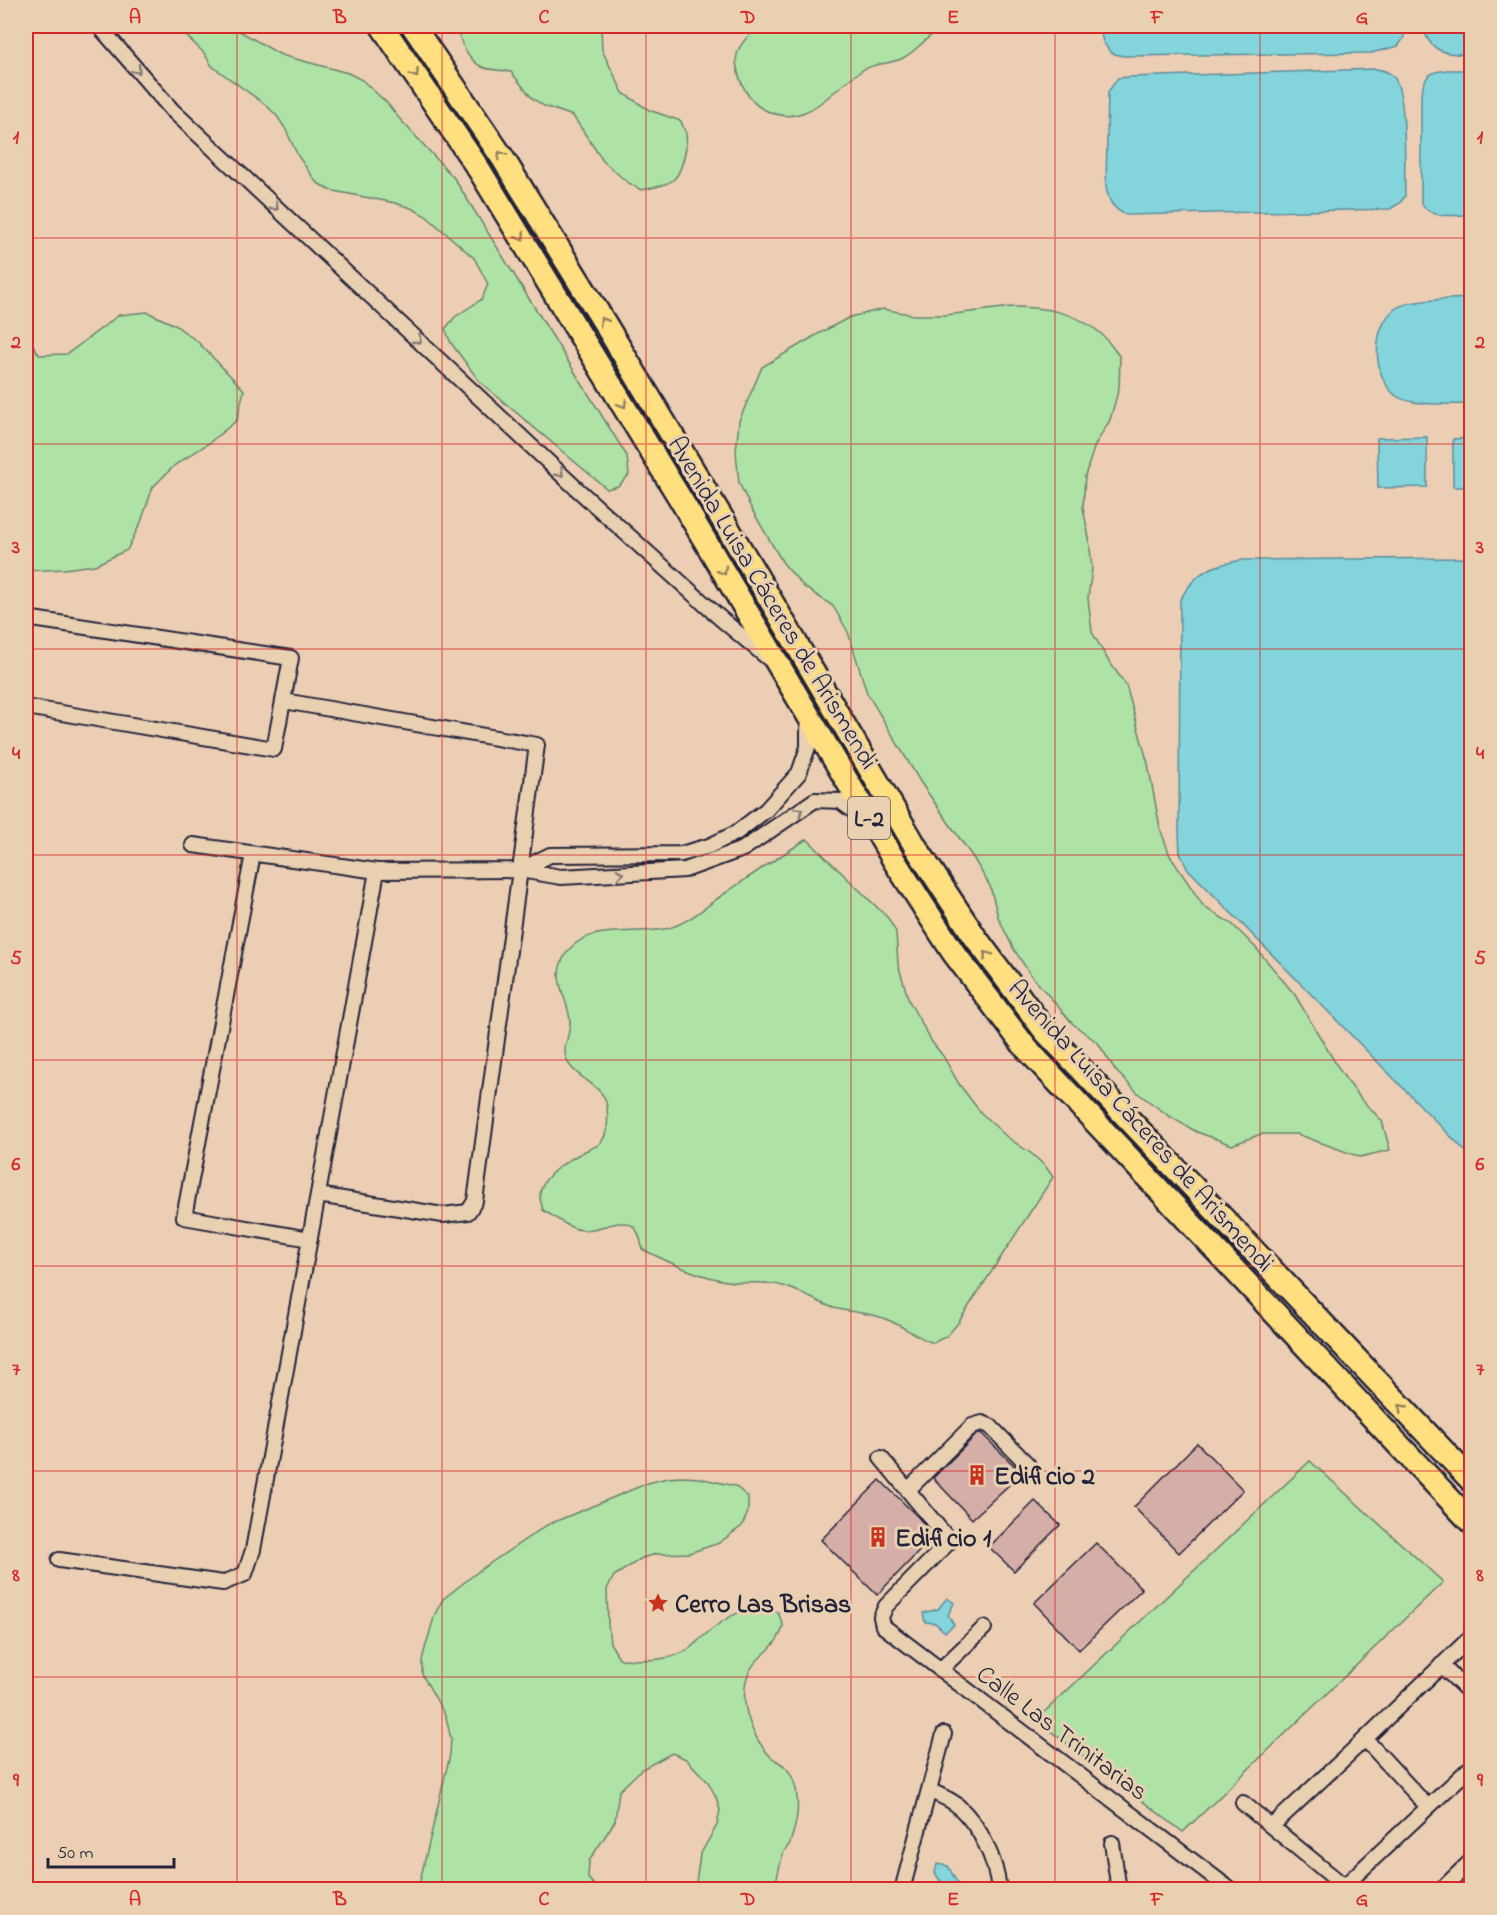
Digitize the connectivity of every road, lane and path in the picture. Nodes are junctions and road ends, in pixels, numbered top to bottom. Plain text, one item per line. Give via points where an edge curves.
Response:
1 (99, 26) edge
2 (382, 26) edge
3 (413, 26) edge
4 (26, 618) edge
5 (781, 669) junction
6 (284, 701) junction
7 (26, 707) edge
8 (808, 715) junction
9 (873, 826) junction
10 (193, 845) dead end
11 (709, 846) junction
12 (254, 854) junction
13 (586, 855) junction
14 (714, 860) junction
15 (520, 870) junction
16 (377, 871) junction
17 (586, 876) junction
18 (318, 1195) junction
19 (310, 1239) junction
20 (1427, 1434) junction
21 (881, 1458) dead end
22 (1028, 1465) dead end
23 (1472, 1472) edge
24 (1472, 1481) edge
25 (908, 1490) junction
26 (1472, 1523) edge
27 (59, 1560) dead end
28 (984, 1628) dead end
29 (1472, 1636) edge
30 (1441, 1665) junction
31 (940, 1670) junction
32 (1472, 1695) edge
33 (944, 1734) dead end
34 (1365, 1739) junction
35 (1472, 1766) edge
36 (929, 1790) junction
37 (1243, 1803) dead end
38 (1428, 1807) junction
39 (1272, 1826) junction
40 (1112, 1843) dead end
41 (1472, 1860) edge
42 (1342, 1888) edge
43 (902, 1890) edge
44 (999, 1890) edge
45 (1119, 1890) edge
46 (1231, 1890) edge
47 (1441, 1890) edge

1 -> 5 street, L-2 via 172,110 576,489
2 -> 5 main road, Avenida Luisa Cáceres de Arismendi / L-2 via 480,171
20 -> 3 main road, Avenida Luisa Cáceres de Arismendi / L-2 via 1045,1031 975,937 917,849 607,327 502,157
4 - 6 street via 291,658
5 - 8 main road, Avenida Luisa Cáceres de Arismendi / L-2
6 - 7 street via 274,749
6 - 15 street via 537,745
8 - 9 main road, Avenida Luisa Cáceres de Arismendi / L-2
8 - 11 street via 808,747 799,773 766,810 736,833
14 -> 9 street via 743,849 815,800 840,801
9 - 26 main road, Avenida Luisa Cáceres de Arismendi / L-2 via 953,952 1026,1048
10 - 12 street
11 - 13 street via 681,854
11 - 14 street
12 - 16 street
12 - 19 street via 184,1217
13 - 15 street via 550,855
13 - 17 street
17 -> 14 street via 685,870
15 - 16 street
15 - 17 street via 561,877
15 - 18 street via 475,1202 468,1212 443,1215
16 - 18 street
18 - 19 street
19 - 27 street via 254,1550 245,1574 223,1583
20 - 23 main road
20 - 24 main road, Avenida Luisa Cáceres de Arismendi / L-2
21 - 25 street
22 - 25 street via 990,1426 982,1423 972,1426
25 - 31 street, Calle Las Trinitarias via 950,1542 886,1606 881,1617 883,1626
28 - 31 street
29 - 30 street
30 - 32 street
30 - 34 street
31 - 46 street, Calle Las Trinitarias
33 - 36 street
34 - 38 street
34 - 39 street
35 - 38 street
36 - 43 street
36 - 44 street via 957,1804 976,1826 997,1872
37 - 39 street
38 - 42 street
39 - 42 street
40 - 45 street
41 - 47 street

